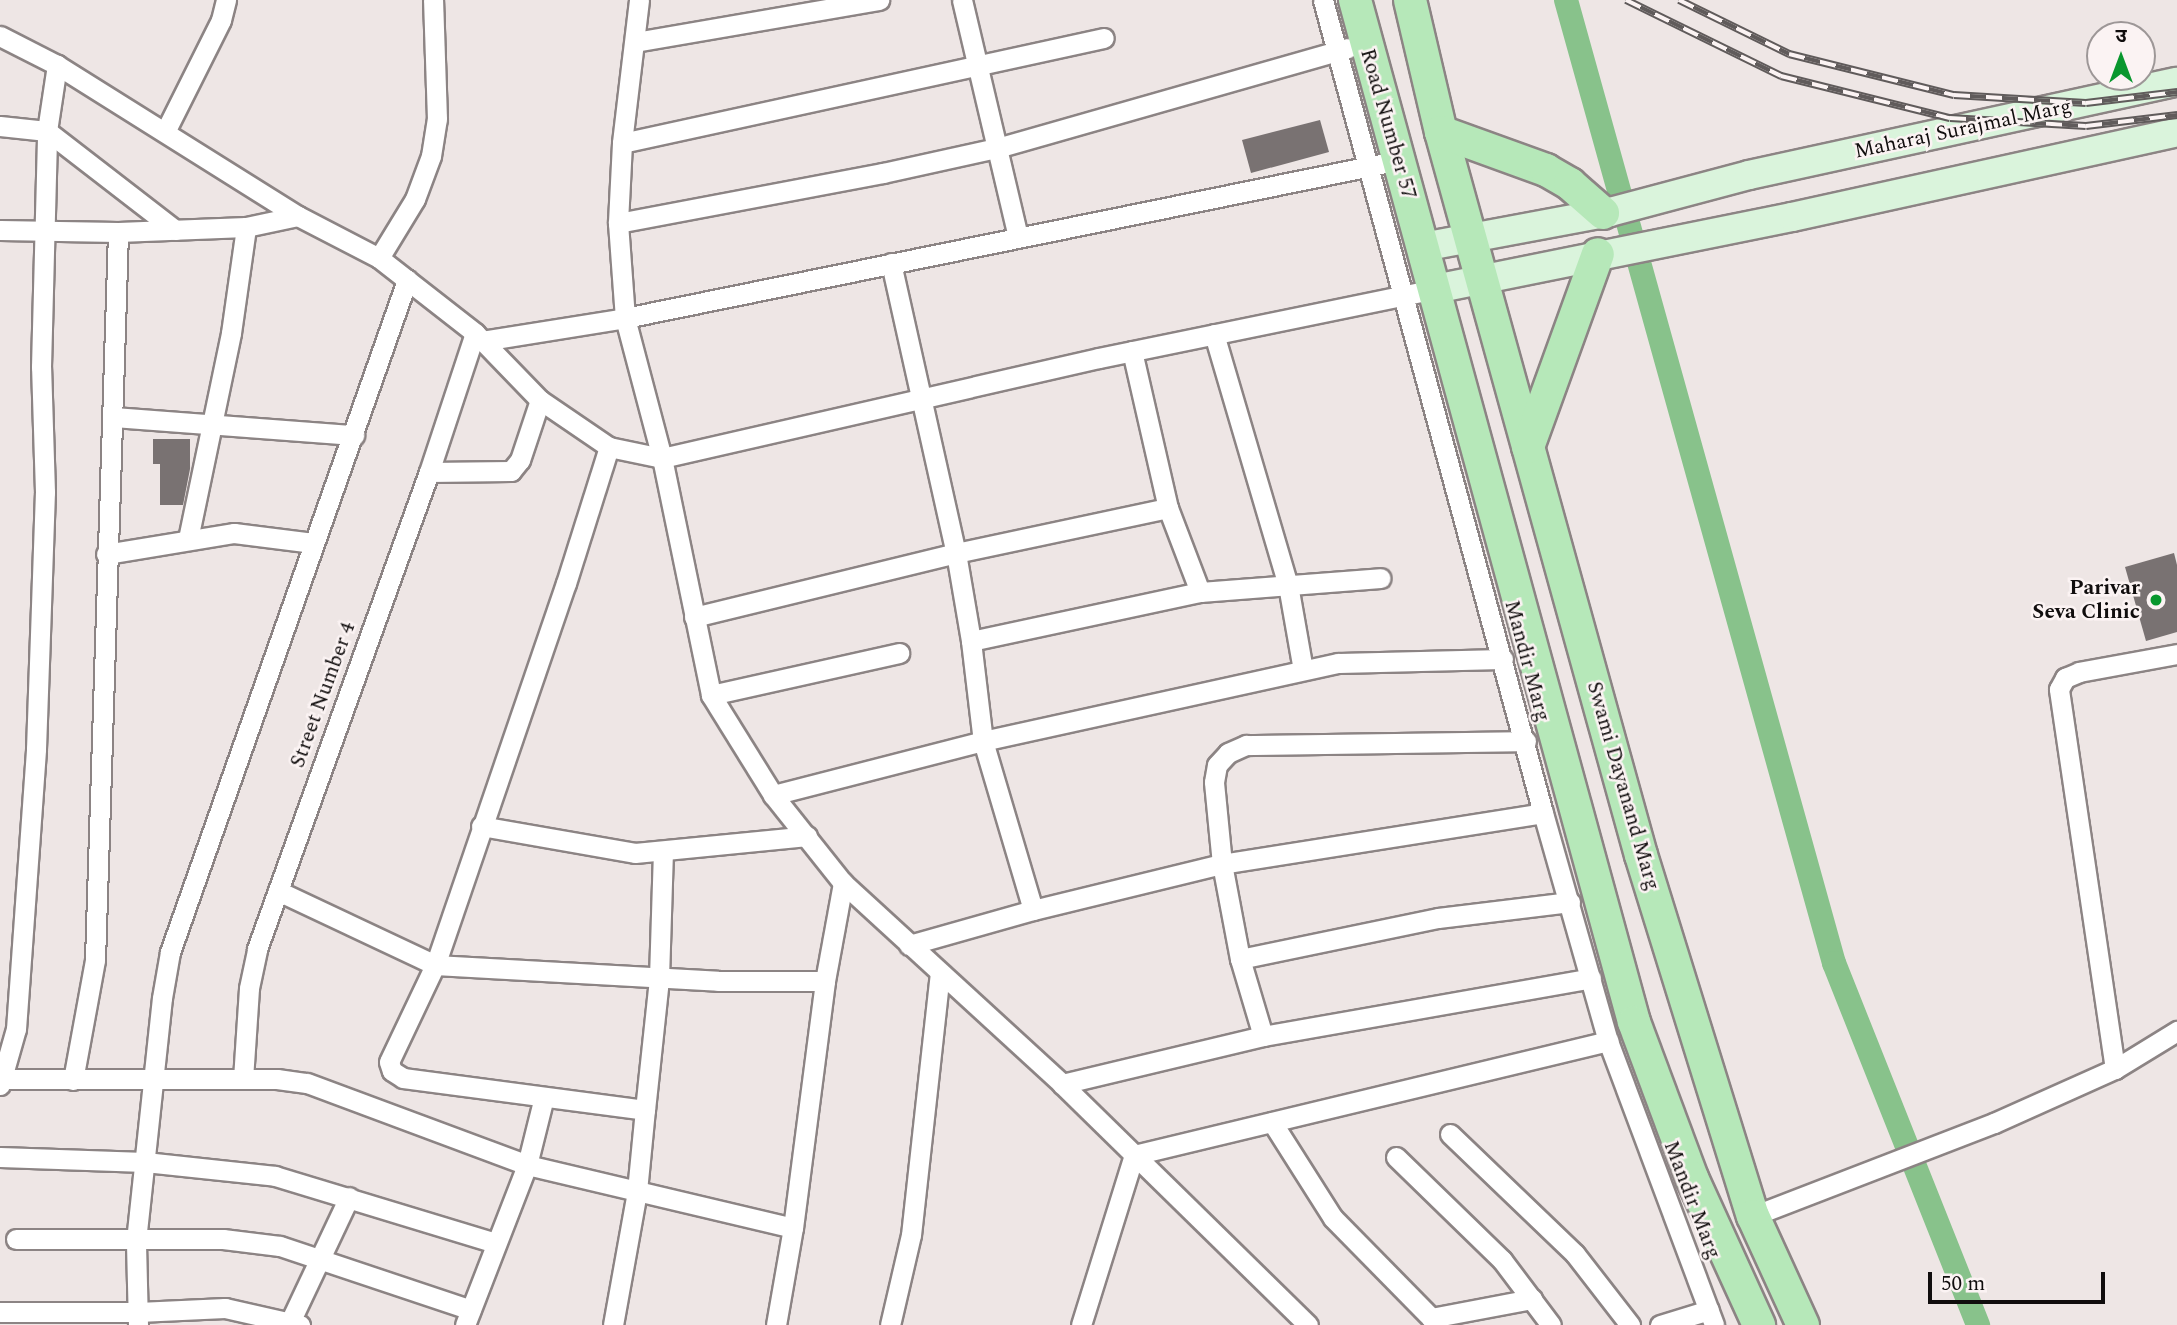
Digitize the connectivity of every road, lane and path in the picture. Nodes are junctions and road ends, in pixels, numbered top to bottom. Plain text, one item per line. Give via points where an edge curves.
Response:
1 (226, 0) edge
2 (433, 0) edge
3 (639, 0) edge
4 (879, 0) edge
5 (962, 0) edge
6 (1323, 0) edge
7 (1354, 0) edge
8 (1410, 0) edge
9 (0, 36) edge
10 (1104, 38) dead end
11 (635, 42) junction
12 (1351, 47) junction
13 (57, 65) junction
14 (979, 67) junction
15 (2177, 82) edge
16 (0, 126) edge
17 (47, 131) junction
18 (164, 132) junction
19 (1441, 132) junction
20 (2177, 132) edge
21 (622, 143) junction
22 (997, 148) junction
23 (1399, 160) junction
24 (1369, 166) junction
25 (1607, 213) junction
26 (298, 216) junction
27 (618, 223) junction
28 (246, 227) junction
29 (43, 229) junction
30 (0, 230) edge
31 (175, 230) junction
32 (118, 232) junction
33 (1018, 237) junction
34 (1470, 237) junction
35 (1423, 247) junction
36 (1598, 254) junction
37 (379, 258) junction
38 (891, 263) junction
39 (1482, 278) junction
40 (407, 280) junction
41 (1434, 289) junction
42 (1403, 295) junction
43 (625, 318) junction
44 (1214, 334) junction
45 (478, 337) junction
46 (1132, 351) junction
47 (922, 398) junction
48 (540, 400) junction
49 (113, 417) junction
50 (211, 424) junction
51 (354, 435) junction
52 (609, 447) junction
53 (1528, 447) junction
54 (662, 458) junction
55 (429, 472) junction
56 (1168, 508) junction
57 (188, 539) junction
58 (313, 543) junction
59 (956, 553) junction
60 (106, 554) junction
61 (1380, 578) dead end
62 (1288, 585) junction
63 (1200, 592) junction
64 (694, 617) junction
65 (971, 642) junction
66 (899, 653) dead end
67 (2177, 654) edge
68 (1503, 659) junction
69 (1303, 670) junction
70 (711, 695) junction
71 (983, 741) junction
72 (1526, 741) junction
73 (773, 795) junction
74 (1543, 813) junction
75 (481, 826) junction
76 (807, 836) junction
77 (663, 853) junction
78 (1222, 864) junction
79 (843, 883) junction
80 (278, 891) junction
81 (1570, 902) junction
82 (1033, 910) junction
83 (909, 945) junction
84 (1240, 960) junction
85 (435, 965) junction
86 (940, 973) junction
87 (659, 978) junction
88 (1591, 978) junction
89 (825, 981) junction
90 (2177, 1031) edge
91 (1264, 1037) junction
92 (1608, 1041) junction
93 (2115, 1069) junction
94 (152, 1079) junction
95 (243, 1079) junction
96 (73, 1080) junction
97 (1, 1081) edge
98 (1062, 1084) junction
99 (544, 1097) junction
100 (645, 1110) junction
101 (1272, 1122) junction
102 (1450, 1134) dead end
103 (1133, 1155) junction
104 (0, 1157) edge
105 (1396, 1157) dead end
106 (145, 1163) junction
107 (527, 1165) junction
108 (637, 1191) junction
109 (349, 1197) junction
110 (1753, 1216) junction
111 (793, 1228) junction
112 (16, 1239) dead end
113 (136, 1241) junction
114 (496, 1243) junction
115 (319, 1259) junction
116 (1532, 1300) junction
117 (0, 1312) edge
118 (468, 1317) edge
119 (138, 1318) edge
120 (1711, 1318) edge
121 (1434, 1321) edge
122 (295, 1323) edge
123 (613, 1325) edge
124 (776, 1325) edge
125 (890, 1325) edge
126 (1081, 1325) edge
127 (1308, 1325) edge
128 (1551, 1325) edge
129 (1630, 1325) edge
130 (1660, 1325) edge
131 (1759, 1325) edge
132 (1803, 1325) edge

1 - 18 street via 221,20
2 - 37 street via 437,119 431,156 415,199
3 - 11 street
4 - 11 street
5 - 14 street
6 - 12 street, Mandir Marg
7 - 12 main road, Road Number 57
8 - 19 main road
9 - 13 street
10 - 14 street
11 - 21 street
12 - 22 street
12 - 23 main road, Road Number 57
12 - 24 street, Mandir Marg
13 - 17 street
13 - 18 street
14 - 21 street
14 - 22 street
15 - 25 main road, Maharaj Surajmal Marg via 1749,176
16 - 17 street
17 - 29 street
17 - 31 street
18 - 26 street
19 - 25 main road via 1546,170
19 - 34 main road
20 - 36 main road via 1791,218
21 - 27 street
22 - 27 street
22 - 33 street
23 - 24 street
23 - 35 main road, Road Number 57
24 - 33 street
24 - 42 street, Mandir Marg
25 - 34 main road, Maharaj Surajmal Marg
26 - 28 street
26 - 37 street
27 - 43 street
28 - 31 street
28 - 50 street via 231,333
29 - 30 street
29 - 32 street
29 - 97 street via 45,492 36,749 16,1029
31 - 32 street
32 - 49 street
33 - 38 street
34 - 35 main road, Maharaj Surajmal Marg
34 - 39 main road, Swami Dayanand Marg
35 - 41 main road
36 - 39 main road
36 - 53 main road
37 - 40 street
38 - 43 street
38 - 47 street
39 - 41 main road
39 - 53 main road, Swami Dayanand Marg
40 - 45 street
40 - 51 street
41 - 42 street
41 - 131 main road via 1634,1021 1692,1178
42 - 44 street
42 - 68 street, Mandir Marg
43 - 45 street
43 - 54 street
44 - 46 street
44 - 62 street
45 - 48 street
45 - 55 street, Street Number 4
46 - 47 street
46 - 56 street
47 - 54 street
47 - 59 street
48 - 52 street
48 - 55 street via 520,460 510,471
49 - 50 street
49 - 60 street
50 - 51 street
50 - 57 street
51 - 58 street
52 - 54 street
52 - 75 street
53 - 110 main road, Swami Dayanand Marg via 1641,855
54 - 64 street
55 - 80 street, Street Number 4
56 - 59 street
56 - 63 street
57 - 58 street via 234,533
57 - 60 street
58 - 94 street via 174,939
59 - 64 street
59 - 65 street
60 - 96 street via 95,960
61 - 62 street
62 - 63 street
62 - 69 street
63 - 65 street
64 - 70 street
65 - 71 street
66 - 70 street
67 - 93 street via 2079,672 2065,678 2059,689
68 - 69 street via 1387,659
68 - 72 street, Mandir Marg
69 - 71 street
70 - 73 street
71 - 73 street
71 - 82 street
72 - 74 street, Mandir Marg
72 - 78 street via 1246,745 1228,753 1217,765 1214,782
73 - 76 street
74 - 78 street
74 - 81 street, Mandir Marg
75 - 77 street via 609,851
75 - 85 street
76 - 77 street
76 - 79 street
77 - 87 street
78 - 82 street
78 - 84 street
79 - 83 street
79 - 89 street
80 - 85 street
80 - 95 street, Street Number 4 via 257,949 249,988
81 - 84 street via 1438,918
81 - 88 street, Mandir Marg
82 - 83 street
83 - 86 street
84 - 91 street
85 - 87 street
85 - 99 street via 390,1056 392,1071 403,1078
86 - 98 street
86 - 125 street via 911,1235
87 - 89 street
87 - 100 street
88 - 91 street
88 - 92 street, Mandir Marg
89 - 111 street
90 - 93 street
91 - 98 street
92 - 101 street
92 - 120 street, Mandir Marg
93 - 110 street via 1994,1123
94 - 95 street
94 - 96 street
94 - 106 street
95 - 107 street via 307,1083
96 - 97 street
98 - 103 street
99 - 100 street
99 - 107 street
100 - 108 street
101 - 103 street
101 - 121 street via 1333,1218
102 - 129 street via 1575,1254
103 - 126 street
103 - 127 street
104 - 106 street
105 - 116 street via 1502,1260
106 - 109 street via 275,1176
106 - 113 street
107 - 108 street
107 - 114 street
108 - 111 street
108 - 123 street
109 - 114 street
109 - 115 street
110 - 132 main road, Swami Dayanand Marg
111 - 124 street
112 - 113 street
113 - 115 street via 254,1242
113 - 119 street
114 - 118 street
115 - 118 street
115 - 122 street
116 - 121 street
116 - 128 street
117 - 119 street
119 - 122 street via 226,1308
120 - 130 street

